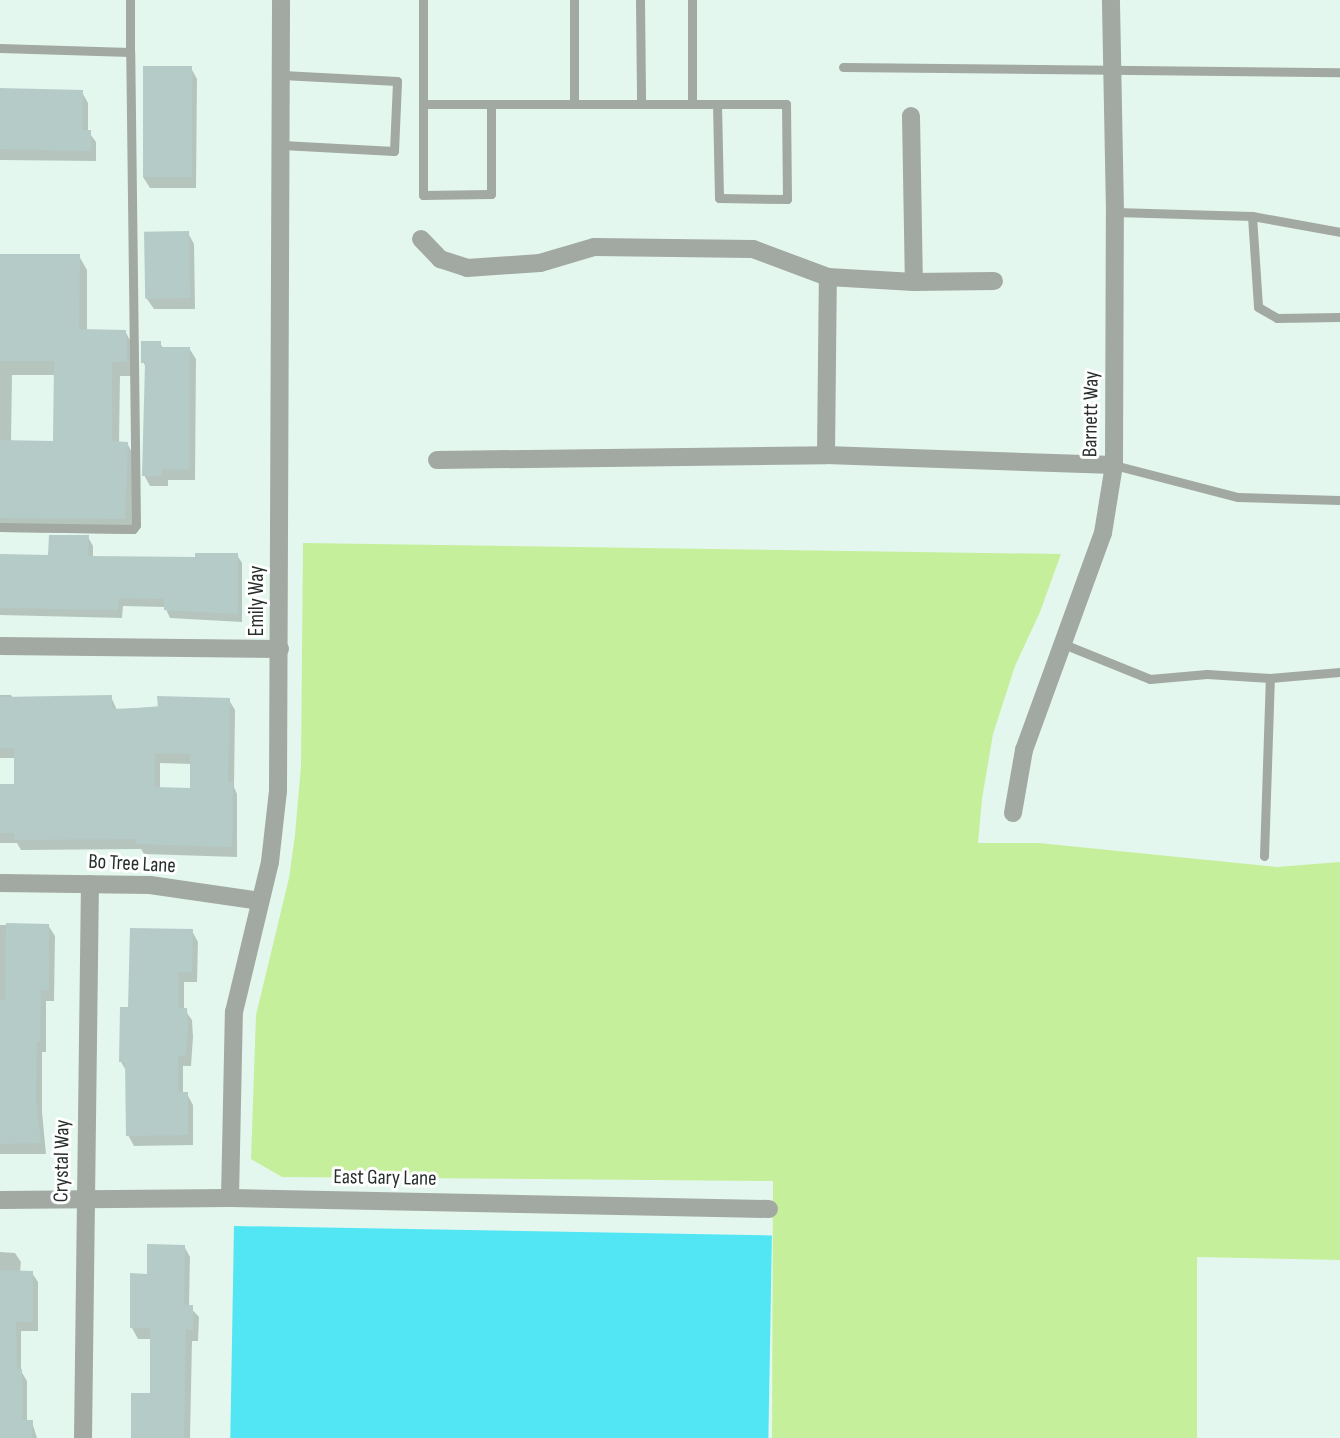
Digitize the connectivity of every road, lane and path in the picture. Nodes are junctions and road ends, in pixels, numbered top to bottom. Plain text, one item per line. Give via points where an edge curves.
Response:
1 (130, 0) edge
2 (281, 0) edge
3 (424, 0) edge
4 (574, 0) edge
5 (640, 0) edge
6 (692, 0) edge
7 (1111, 0) edge
8 (0, 48) edge
9 (130, 52) junction
10 (843, 67) dead end
11 (1114, 71) junction
12 (1340, 72) edge
13 (282, 75) junction
14 (423, 104) junction
15 (491, 104) junction
16 (573, 104) junction
17 (641, 104) junction
18 (692, 104) junction
19 (718, 104) junction
20 (911, 116) dead end
21 (282, 145) junction
22 (1115, 212) junction
23 (1252, 216) junction
24 (1340, 232) edge
25 (421, 239) dead end
26 (828, 277) junction
27 (994, 281) dead end
28 (914, 282) junction
29 (1340, 317) edge
30 (826, 455) junction
31 (438, 460) dead end
32 (1114, 465) junction
33 (1340, 500) edge
34 (0, 527) edge
35 (1061, 643) junction
36 (0, 646) edge
37 (280, 649) junction
38 (1340, 672) edge
39 (1270, 678) junction
40 (1013, 813) dead end
41 (1264, 856) dead end
42 (0, 883) edge
43 (90, 884) junction
44 (260, 901) junction
45 (230, 1198) junction
46 (0, 1200) edge
47 (84, 1200) junction
48 (769, 1209) dead end
49 (83, 1438) edge

1 - 9 lane
2 - 13 street, Emily Way
3 - 14 lane
4 - 16 lane
5 - 17 lane
6 - 18 lane
7 - 11 street, Barnett Way
8 - 9 lane
9 - 34 lane via 136,525 133,529
10 - 11 lane
11 - 12 lane
11 - 22 street, Barnett Way
13 - 21 street, Emily Way
13 - 21 lane via 397,81 394,151
14 - 15 lane
14 - 15 lane via 424,195 491,194
15 - 16 lane
16 - 17 lane
17 - 18 lane
18 - 19 lane
19 - 19 lane via 786,104 787,199 719,198
20 - 28 street
21 - 37 street, Emily Way
22 - 23 lane
22 - 32 street, Barnett Way
23 - 24 lane
23 - 29 lane via 1258,307 1277,318
25 - 26 street via 440,259 467,268 540,263 594,247 753,249
26 - 28 street
26 - 30 street
27 - 28 street
30 - 31 street
30 - 32 street
32 - 33 lane via 1238,496
32 - 35 street, Barnett Way via 1103,533
35 - 39 lane via 1150,679 1207,674
35 - 40 street, Barnett Way via 1024,750
36 - 37 street
37 - 44 street, Emily Way via 276,827
38 - 39 lane
39 - 41 lane
42 - 43 street, Bo Tree Lane
43 - 44 street, Bo Tree Lane via 150,885
43 - 47 street, Crystal Way
44 - 45 street, Emily Way via 234,1012
45 - 47 street, East Gary Lane
45 - 48 street, East Gary Lane
46 - 47 street, East Gary Lane
47 - 49 street, Crystal Way

